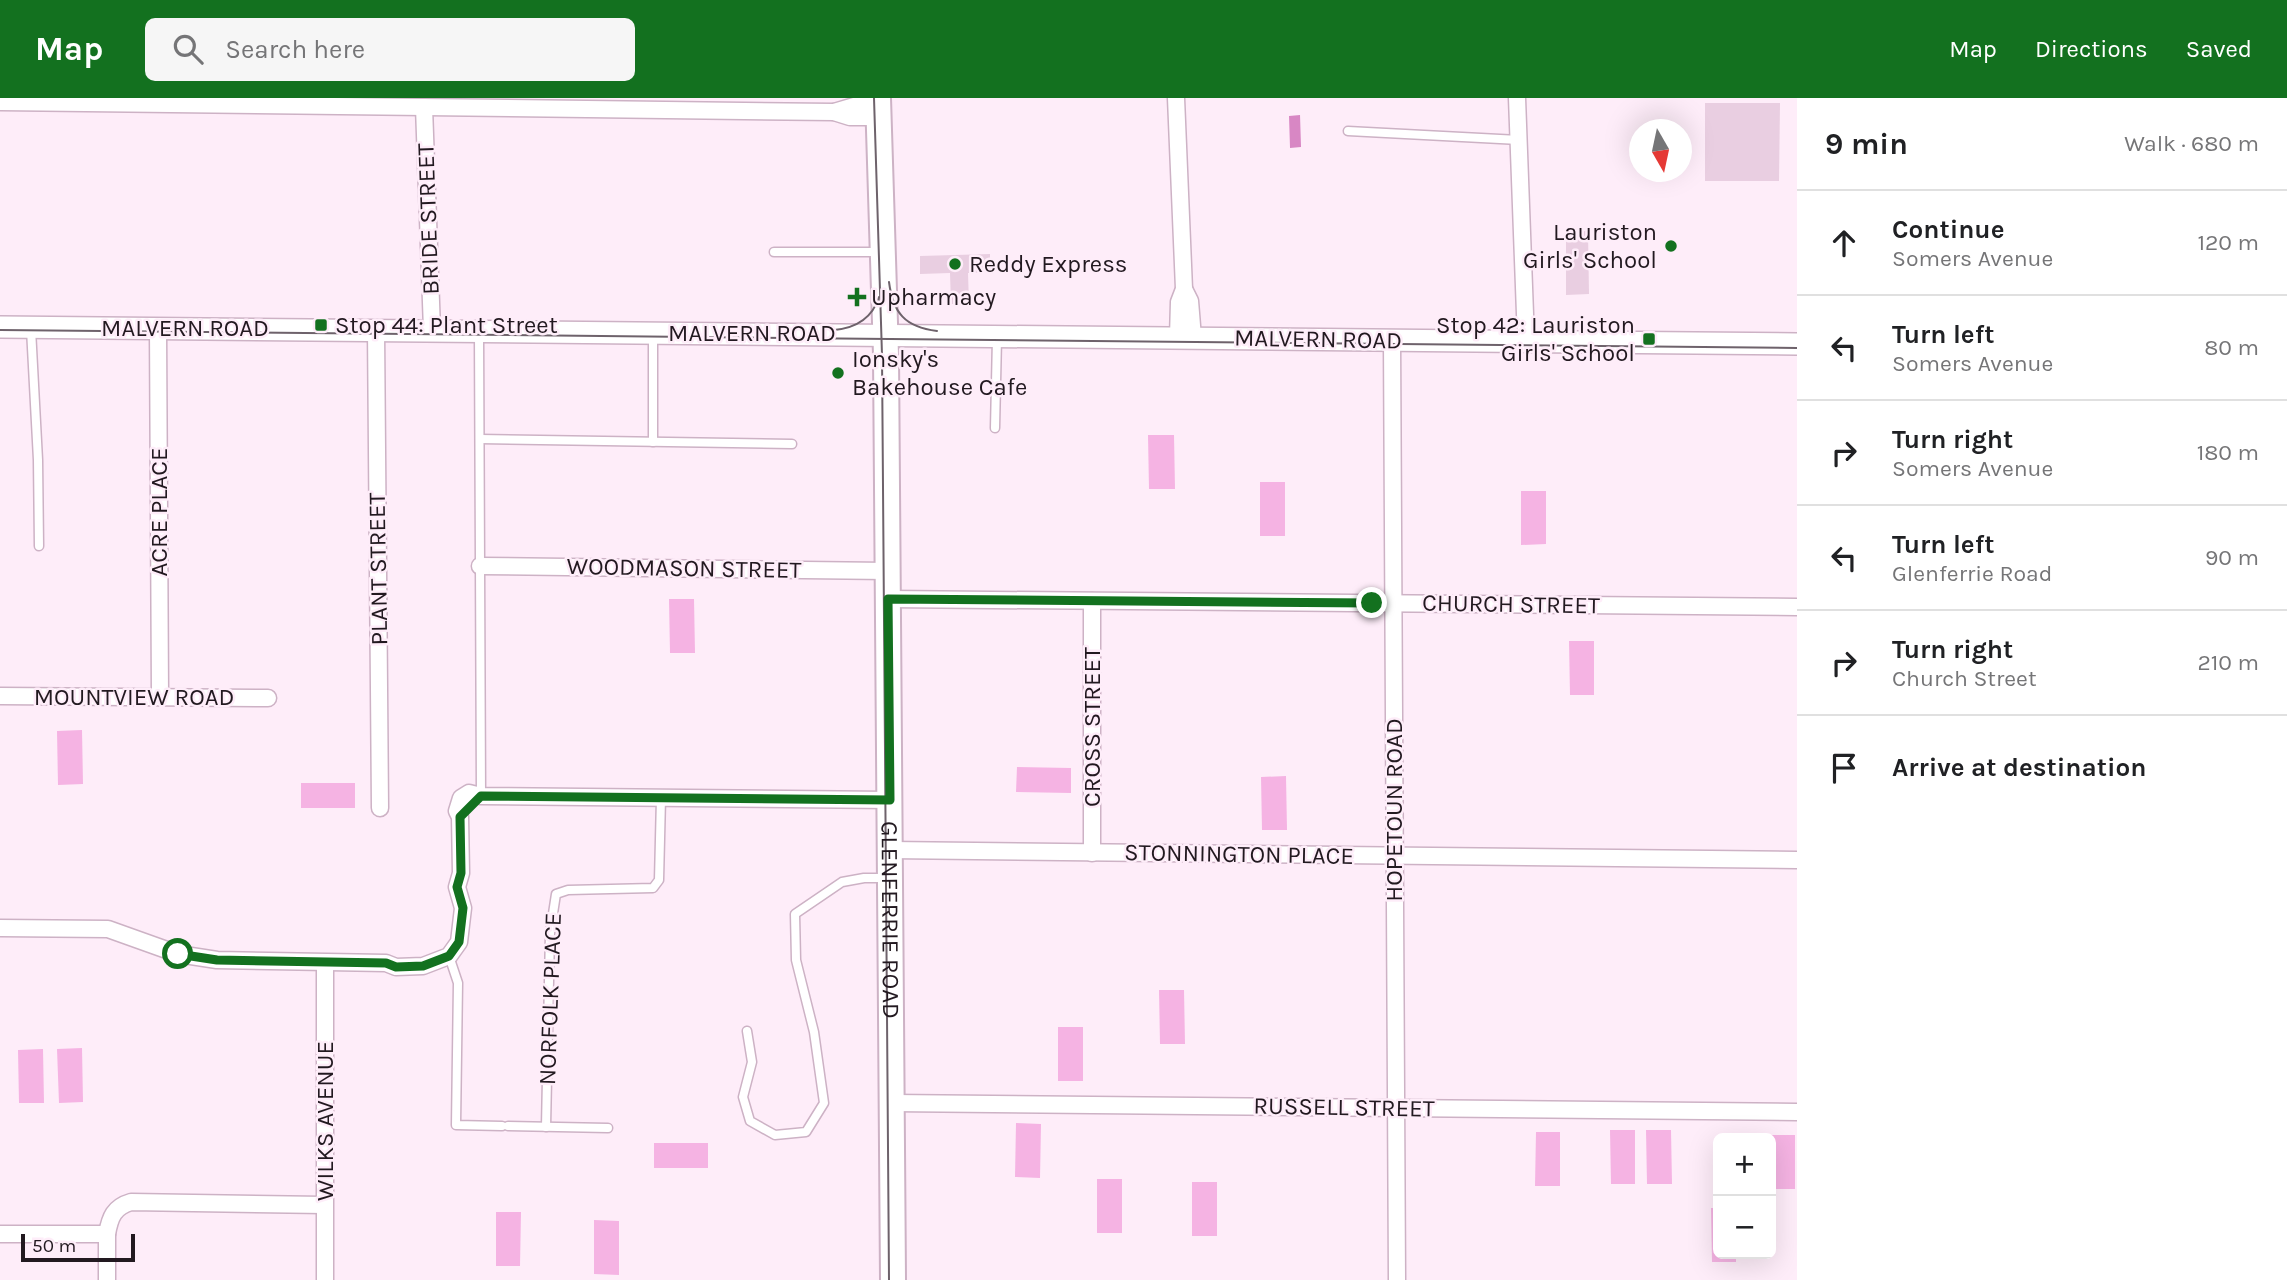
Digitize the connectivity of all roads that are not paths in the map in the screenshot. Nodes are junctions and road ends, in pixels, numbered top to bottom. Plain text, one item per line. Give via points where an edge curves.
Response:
1 (1176, 98) edge
2 (1517, 98) edge
3 (0, 102) edge
4 (878, 106) edge
5 (424, 107) junction
6 (1348, 131) dead end
7 (1519, 140) junction
8 (774, 252) dead end
9 (884, 252) junction
10 (0, 327) edge
11 (31, 327) junction
12 (158, 328) junction
13 (376, 330) junction
14 (432, 330) junction
15 (479, 331) junction
16 (653, 332) junction
17 (886, 334) junction
18 (998, 335) junction
19 (1185, 337) junction
20 (1392, 340) junction
21 (1526, 341) junction
22 (1797, 344) edge
23 (995, 428) dead end
24 (480, 439) junction
25 (653, 442) junction
26 (792, 444) dead end
27 (38, 546) dead end
28 (480, 566) junction
29 (888, 571) junction
30 (888, 599) junction
31 (1092, 601) junction
32 (1393, 603) junction
33 (1797, 607) edge
34 (0, 696) edge
35 (160, 696) junction
36 (268, 698) dead end
37 (481, 796) junction
38 (661, 798) junction
39 (890, 800) junction
40 (380, 808) dead end
41 (890, 850) junction
42 (1092, 853) junction
43 (1394, 856) junction
44 (1797, 860) edge
45 (890, 877) junction
46 (0, 928) edge
47 (441, 959) junction
48 (325, 963) junction
49 (747, 1031) dead end
50 (892, 1103) junction
51 (1395, 1107) junction
52 (1797, 1112) edge
53 (547, 1127) junction
54 (608, 1128) dead end
55 (324, 1205) junction
56 (0, 1234) edge
57 (107, 1234) junction
58 (107, 1280) edge
59 (326, 1280) edge
60 (893, 1280) edge
61 (1397, 1280) edge

1 - 19 street via 1184,289 1179,302
2 - 7 street
3 - 5 street
4 - 5 street via 861,104 834,112
4 - 9 main road, GLENFERRIE ROAD
5 - 14 street, BRIDE STREET
6 - 7 lane
7 - 21 street
8 - 9 lane
9 - 17 main road, GLENFERRIE ROAD
10 - 11 main road, MALVERN ROAD
11 - 12 main road, MALVERN ROAD
11 - 27 lane
12 - 13 main road, MALVERN ROAD
12 - 35 street, ACRE PLACE
13 - 14 main road, MALVERN ROAD
13 - 40 street, PLANT STREET
14 - 15 main road, MALVERN ROAD
15 - 16 main road, MALVERN ROAD
15 - 24 lane
16 - 17 main road, MALVERN ROAD
16 - 25 lane
17 - 18 main road, MALVERN ROAD
17 - 29 main road, GLENFERRIE ROAD
18 - 19 main road, MALVERN ROAD
18 - 23 lane
19 - 20 main road, MALVERN ROAD
20 - 21 main road, MALVERN ROAD
20 - 32 street, HOPETOUN ROAD
21 - 22 main road, MALVERN ROAD
24 - 25 lane
24 - 28 lane
25 - 26 lane
28 - 29 street, WOODMASON STREET
28 - 37 lane
29 - 30 main road, GLENFERRIE ROAD
30 - 31 street, CHURCH STREET
30 - 39 main road, GLENFERRIE ROAD
31 - 32 street, CHURCH STREET
31 - 42 street, CROSS STREET
32 - 33 street, CHURCH STREET
32 - 43 street, HOPETOUN ROAD
34 - 35 street, MOUNTVIEW ROAD
35 - 36 street, MOUNTVIEW ROAD
37 - 38 street
37 - 47 street via 469,793 461,798 457,811 461,873 457,887 463,908 459,942
38 - 39 street
38 - 53 lane, NORFOLK PLACE via 659,880 653,888 556,894 550,933
39 - 41 main road, GLENFERRIE ROAD
41 - 42 street, STONNINGTON PLACE
41 - 45 main road, GLENFERRIE ROAD
42 - 43 street, STONNINGTON PLACE
43 - 44 street, STONNINGTON PLACE
43 - 51 street, HOPETOUN ROAD
45 - 49 lane via 842,882 795,914 796,960 814,1032 824,1102 806,1132 775,1135 750,1121 743,1097 752,1062
45 - 50 main road, GLENFERRIE ROAD
46 - 48 street via 108,929 195,958
47 - 48 street
47 - 53 lane via 458,983 456,1125
48 - 55 street, WILKS AVENUE
50 - 51 street, RUSSELL STREET
50 - 60 main road, GLENFERRIE ROAD
51 - 52 street, RUSSELL STREET
51 - 61 street, HOPETOUN ROAD
53 - 54 lane
55 - 57 street via 131,1202 112,1213
55 - 59 street, WILKS AVENUE
56 - 57 street
57 - 58 street

